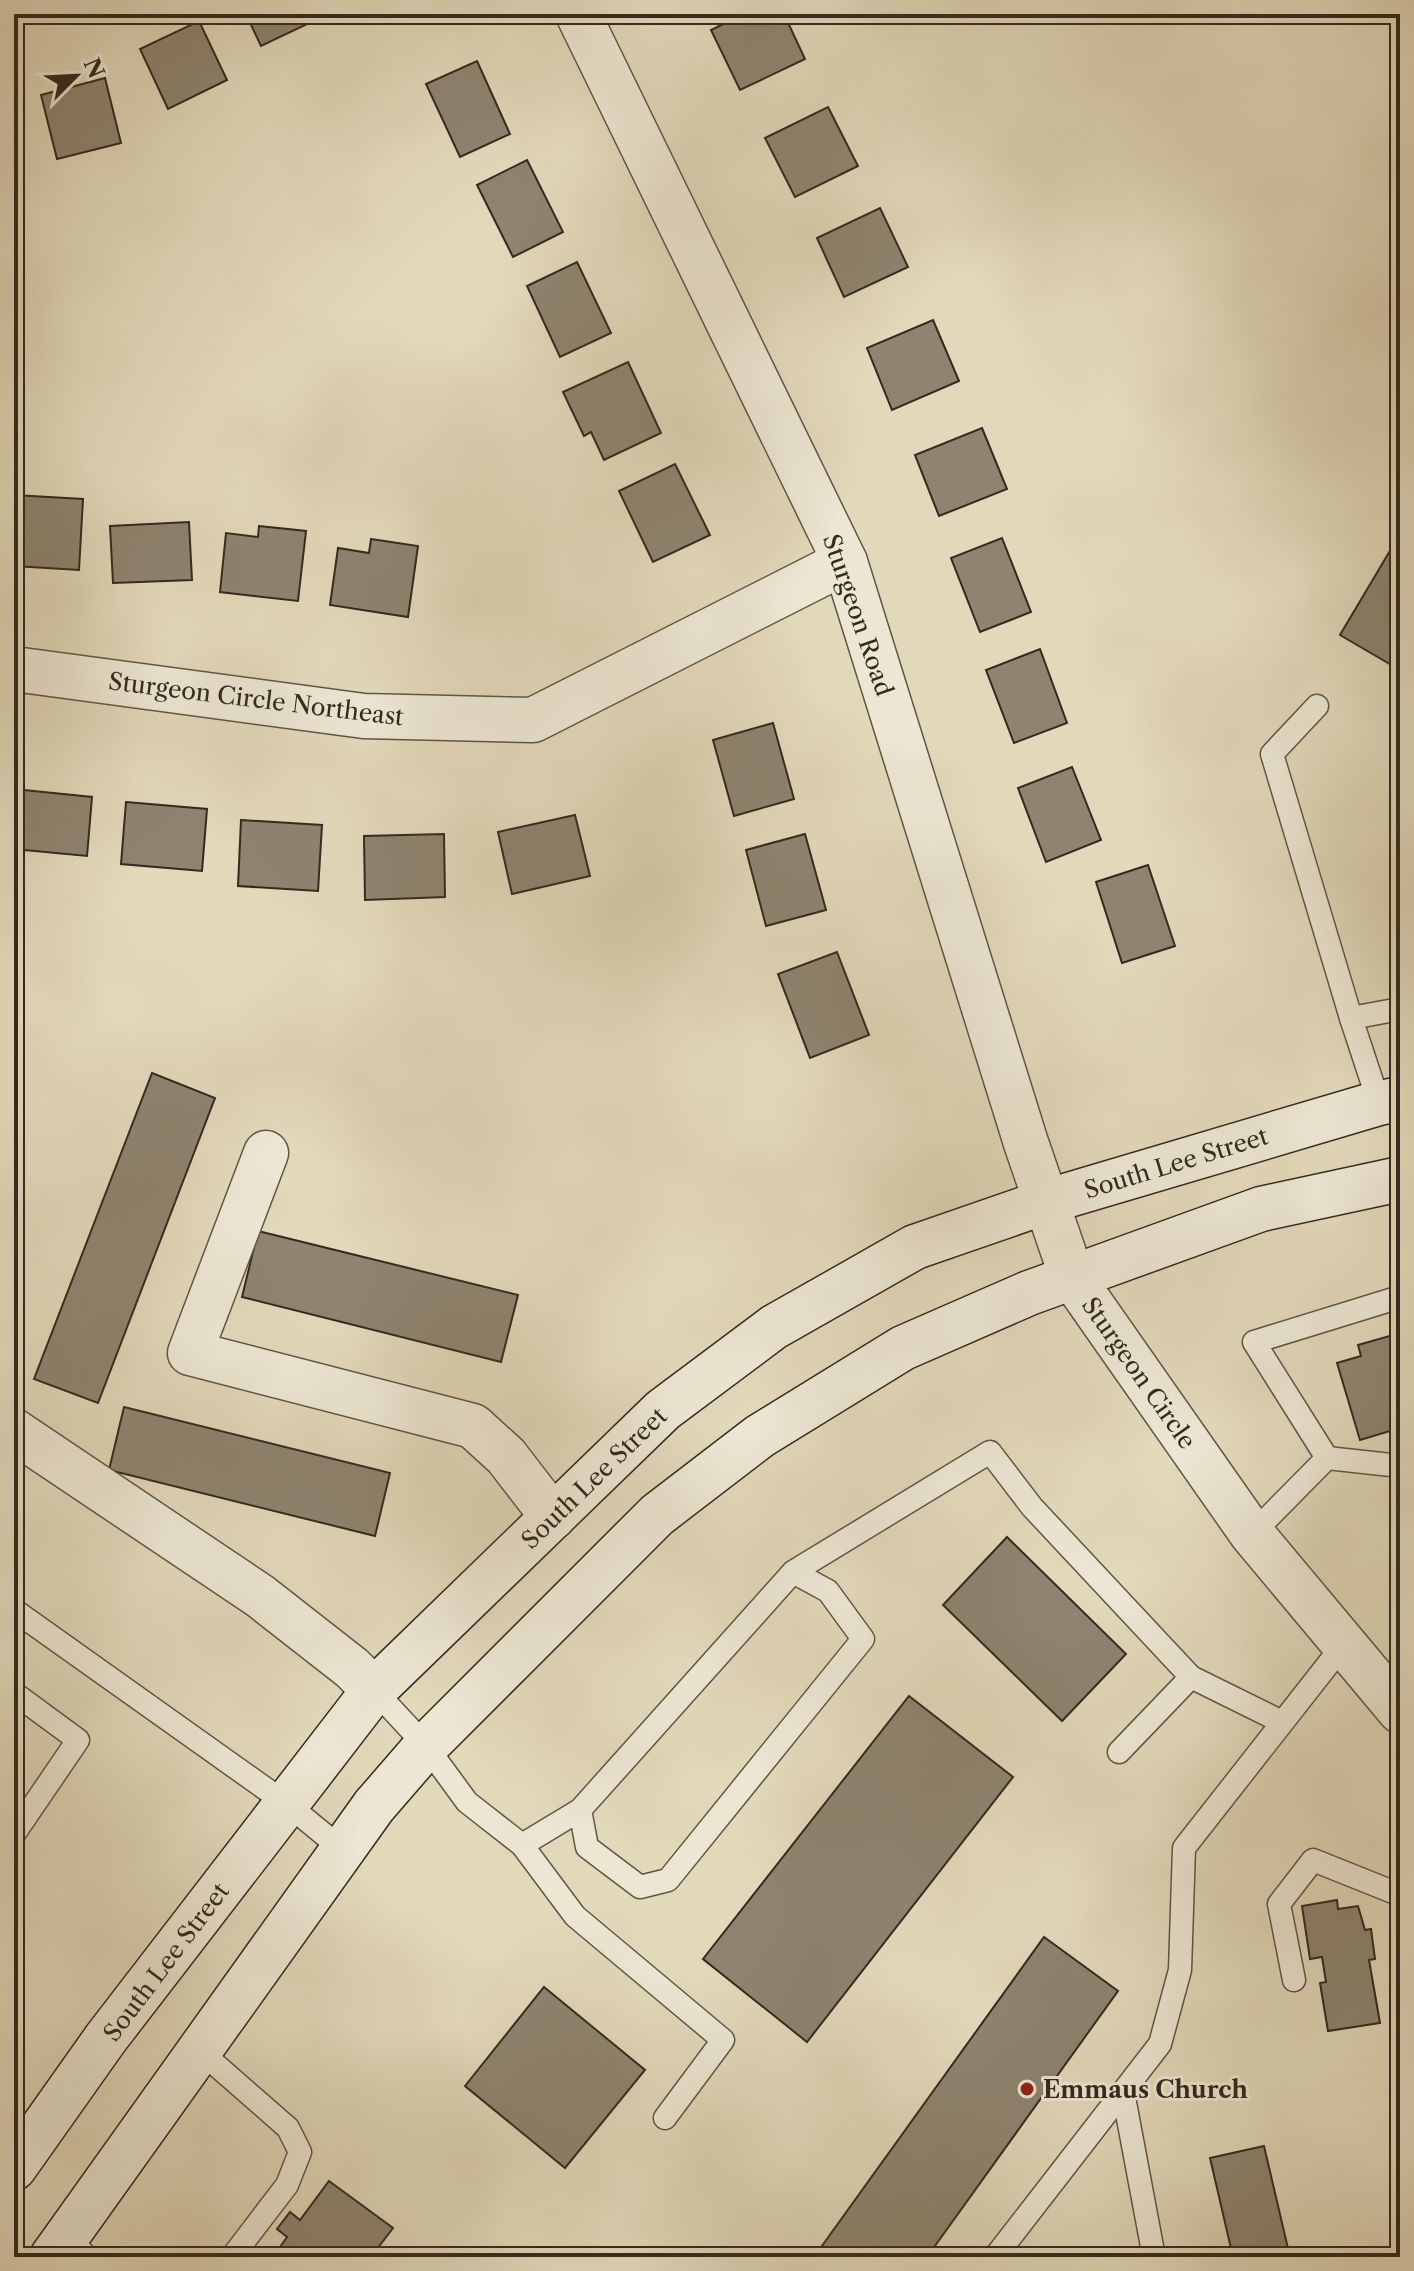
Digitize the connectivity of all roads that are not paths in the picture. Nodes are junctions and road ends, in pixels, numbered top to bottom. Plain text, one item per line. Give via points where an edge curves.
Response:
1 (578, 14) edge
2 (845, 562) junction
3 (14, 669) edge
4 (1317, 706) dead end
5 (1400, 1009) edge
6 (1351, 1018) junction
7 (1389, 1101) edge
8 (266, 1153) dead end
9 (1400, 1179) edge
10 (1045, 1202) junction
11 (1072, 1277) junction
12 (1400, 1297) edge
13 (14, 1431) edge
14 (1327, 1458) junction
15 (1400, 1466) edge
16 (553, 1517) junction
17 (1252, 1534) junction
18 (793, 1572) junction
19 (16, 1617) edge
20 (1344, 1644) junction
21 (1191, 1677) junction
22 (374, 1690) junction
23 (14, 1693) edge
24 (1400, 1711) edge
25 (1282, 1722) junction
26 (426, 1746) junction
27 (1119, 1752) dead end
28 (287, 1804) junction
29 (580, 1810) junction
30 (14, 1834) edge
31 (522, 1845) junction
32 (343, 1850) junction
33 (1400, 1890) edge
34 (1294, 1980) dead end
35 (200, 2051) junction
36 (1123, 2092) junction
37 (665, 2118) dead end
38 (14, 2168) edge
39 (69, 2250) edge
40 (232, 2257) edge
41 (995, 2257) edge
42 (1154, 2257) edge

1 - 2 street, Sturgeon Road
2 - 3 street, Sturgeon Circle Northeast via 533,720 364,716
2 - 10 street, Sturgeon Road
4 - 6 lane via 1272,754
5 - 6 lane
6 - 7 lane
7 - 10 street, South Lee Street
8 - 16 street via 190,1353 473,1426 506,1456
9 - 11 street via 1261,1209
10 - 11 street, Sturgeon Circle
10 - 16 street, South Lee Street via 915,1247 774,1327 663,1410
11 - 17 street, Sturgeon Circle
11 - 26 street via 903,1348 760,1436 657,1515
12 - 14 lane via 1254,1342
13 - 22 street via 260,1596
14 - 15 lane
14 - 17 lane
16 - 22 street, South Lee Street
17 - 20 street, Sturgeon Circle
18 - 21 lane via 990,1452 1032,1507
18 - 29 lane
18 - 29 lane via 828,1591 863,1639 668,1880 640,1887 587,1847
19 - 28 lane
20 - 24 street, Sturgeon Circle
20 - 25 lane
21 - 25 lane
21 - 27 lane
22 - 26 lane
22 - 28 street, South Lee Street
23 - 30 lane via 78,1740
25 - 36 lane via 1184,1848 1180,1970 1160,2044
26 - 31 lane via 467,1802
26 - 32 street
28 - 32 lane
28 - 38 street, South Lee Street via 106,2038
29 - 31 lane
31 - 37 lane via 575,1916 723,2040
32 - 35 street
33 - 34 lane via 1393,1892 1313,1860 1279,1904
35 - 39 street
35 - 40 lane via 288,2128 300,2152 287,2185
36 - 41 lane
36 - 42 lane

